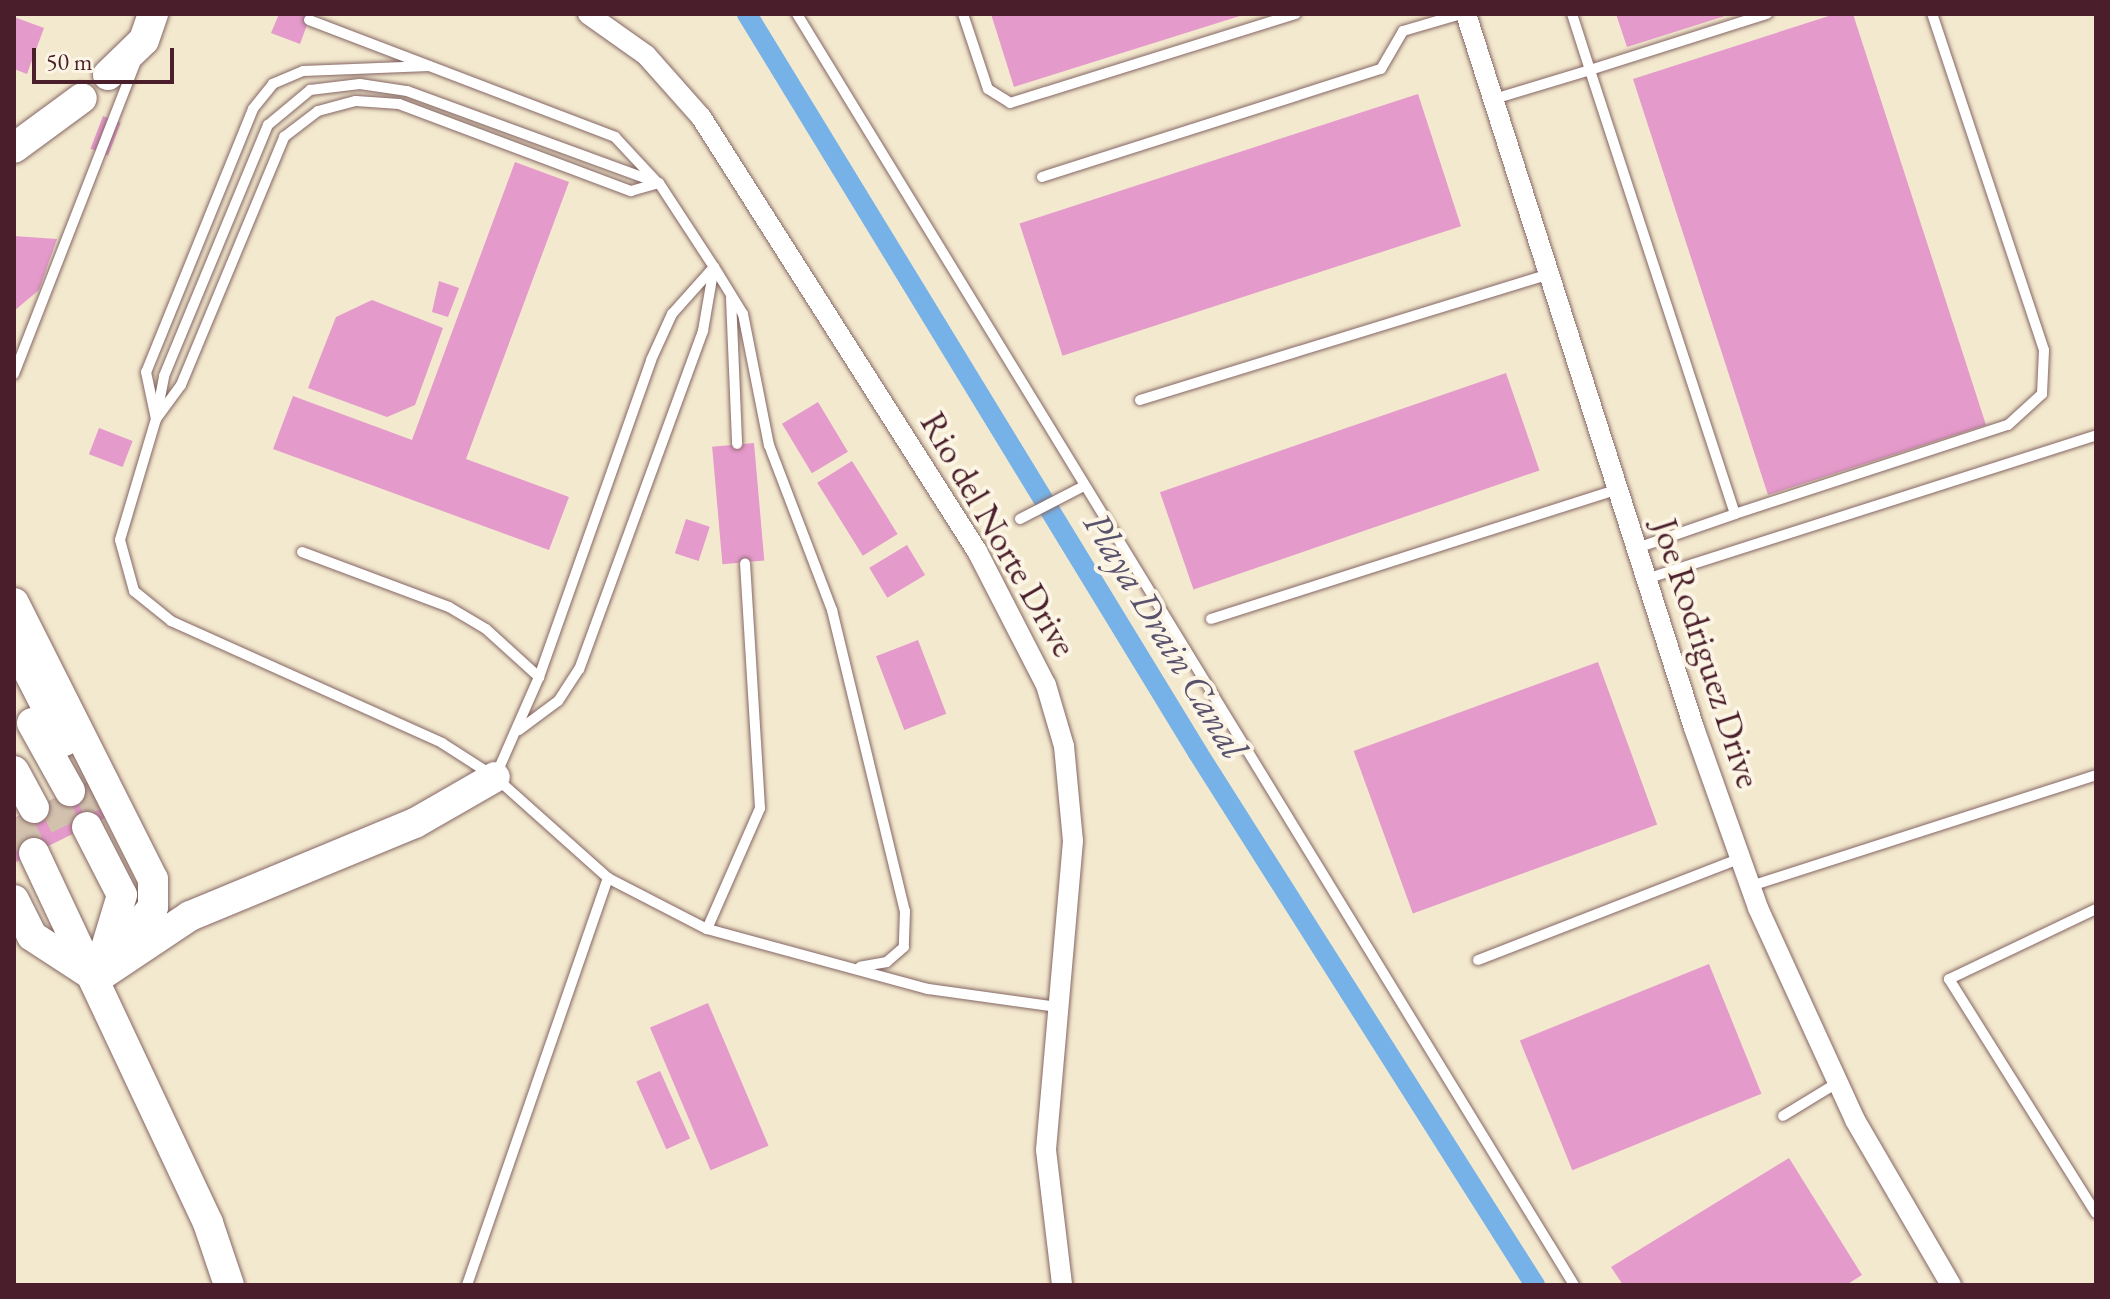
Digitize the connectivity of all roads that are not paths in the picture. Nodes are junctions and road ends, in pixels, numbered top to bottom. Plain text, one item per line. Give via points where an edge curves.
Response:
1 (588, 14) edge
2 (797, 14) edge
3 (963, 14) edge
4 (1295, 14) edge
5 (1464, 14) edge
6 (1572, 14) edge
7 (1767, 14) edge
8 (1932, 14) edge
9 (309, 20) dead end
10 (148, 27) edge
11 (429, 66) junction
12 (1590, 70) junction
13 (108, 75) dead end
14 (82, 98) dead end
15 (1494, 99) junction
16 (14, 148) edge
17 (1042, 177) dead end
18 (659, 183) junction
19 (714, 267) junction
20 (1550, 274) junction
21 (731, 293) junction
22 (14, 374) edge
23 (1140, 400) dead end
24 (156, 419) junction
25 (2096, 435) edge
26 (737, 444) dead end
27 (1082, 487) junction
28 (1618, 489) junction
29 (1735, 514) junction
30 (1020, 519) dead end
31 (1637, 548) junction
32 (302, 552) dead end
33 (745, 563) dead end
34 (1646, 579) junction
35 (14, 603) edge
36 (1211, 619) dead end
37 (14, 643) edge
38 (539, 677) junction
39 (14, 689) edge
40 (14, 728) edge
41 (519, 730) junction
42 (14, 771) edge
43 (2096, 775) edge
44 (495, 777) junction
45 (45, 802) edge
46 (1741, 858) junction
47 (608, 878) junction
48 (1751, 886) junction
49 (14, 900) edge
50 (2096, 909) edge
51 (707, 929) junction
52 (1478, 960) dead end
53 (854, 967) junction
54 (97, 978) junction
55 (1058, 1007) junction
56 (1837, 1083) junction
57 (1783, 1116) dead end
58 (2096, 1213) edge
59 (229, 1285) edge
60 (467, 1285) edge
61 (1062, 1285) edge
62 (1574, 1285) edge
63 (1951, 1285) edge

1 - 55 street, Rio del Norte Drive via 646,55 701,117 977,551 1033,653 1064,746 1072,810
2 - 27 lane
3 - 4 lane via 988,89 1010,103
5 - 15 street, Joe Rodriguez Drive
5 - 17 lane via 1403,31 1381,69
6 - 12 lane
7 - 12 lane
8 - 29 lane via 2044,350 2048,376 2042,394 2008,425
9 - 11 lane
10 - 13 main road
10 - 22 lane
11 - 18 lane via 615,137
11 - 24 lane via 303,71 261,96 146,372
12 - 15 lane
12 - 29 lane
14 - 16 main road
15 - 20 street, Joe Rodriguez Drive
18 - 19 lane
18 - 24 lane via 631,191 399,104 356,101 318,111 284,137 181,385
18 - 24 lane via 407,91 336,85 297,95 276,112 261,140 164,376
19 - 21 lane
19 - 38 lane via 672,314 651,360
19 - 41 lane via 703,331 579,669 558,701
20 - 23 lane
20 - 28 street, Joe Rodriguez Drive
21 - 26 lane
21 - 53 lane via 749,333 779,476 832,610 908,928 897,956
24 - 44 lane via 120,540 127,576 143,602 171,621 403,722
25 - 34 lane
27 - 30 lane
27 - 62 lane
28 - 31 street, Joe Rodriguez Drive
28 - 36 lane
29 - 31 lane
31 - 34 street, Joe Rodriguez Drive
32 - 38 lane via 449,607 486,629
33 - 51 lane via 760,808
34 - 46 street, Joe Rodriguez Drive
35 - 54 main road via 153,879 153,907
37 - 45 main road
38 - 41 lane
39 - 45 main road
40 - 45 main road
41 - 44 lane
42 - 45 main road
43 - 48 lane
44 - 47 lane
44 - 54 main road via 415,823 190,916
46 - 48 street, Joe Rodriguez Drive
46 - 52 lane
47 - 51 lane
47 - 60 lane
48 - 56 street, Joe Rodriguez Drive
49 - 54 main road via 32,936
50 - 58 lane via 1949,979
51 - 53 lane
53 - 55 lane via 928,989
54 - 54 main road via 105,903 60,840
54 - 59 main road via 208,1223
55 - 61 street, Rio del Norte Drive via 1046,1150
56 - 57 lane
56 - 63 street, Joe Rodriguez Drive

